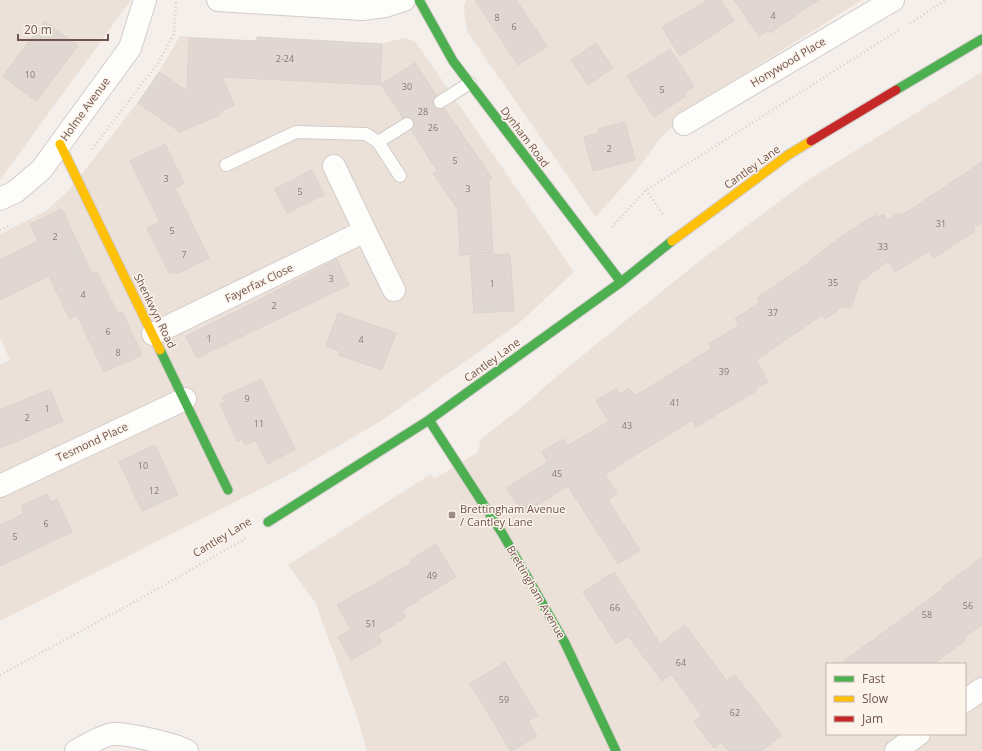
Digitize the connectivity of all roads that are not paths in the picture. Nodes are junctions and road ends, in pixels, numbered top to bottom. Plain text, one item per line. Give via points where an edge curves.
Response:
1 (145, 0) edge
2 (218, 0) edge
3 (404, 0) edge
4 (419, 0) edge
5 (893, 0) edge
6 (982, 39) edge
7 (470, 83) junction
8 (440, 102) dead end
9 (407, 124) dead end
10 (684, 124) dead end
11 (378, 142) junction
12 (60, 144) junction
13 (226, 165) dead end
14 (334, 166) dead end
15 (400, 176) dead end
16 (0, 199) edge
17 (365, 231) junction
18 (621, 282) junction
19 (394, 290) dead end
20 (153, 334) junction
21 (184, 399) junction
22 (429, 420) junction
23 (0, 486) edge
24 (228, 490) dead end
25 (268, 522) road end
26 (982, 689) edge
27 (966, 700) edge
28 (918, 735) edge
29 (76, 751) edge
30 (186, 751) edge
31 (616, 751) edge
32 (896, 751) edge

1 - 12 street, Holme Avenue via 130,48
2 - 3 street via 362,9
4 - 7 street, Dynham Road via 453,61
5 - 10 street, Honywood Place
6 - 18 street, Cantley Lane via 788,155 678,236
7 - 8 lane
7 - 18 street, Dynham Road
9 - 11 lane
11 - 13 lane via 366,134 296,132
11 - 15 lane
12 - 16 street, Holme Avenue via 41,170 15,192
12 - 20 street, Shenkwyn Road
14 - 17 street
17 - 19 street
17 - 20 street, Fayerfax Close
18 - 22 street, Cantley Lane
20 - 21 street, Shenkwyn Road
21 - 23 street, Tesmond Place
21 - 24 street, Shenkwyn Road
22 - 25 street, Cantley Lane
22 - 31 street, Brettingham Avenue via 502,533 565,643
26 - 27 street
28 - 32 street
29 - 30 street via 113,734 142,737

